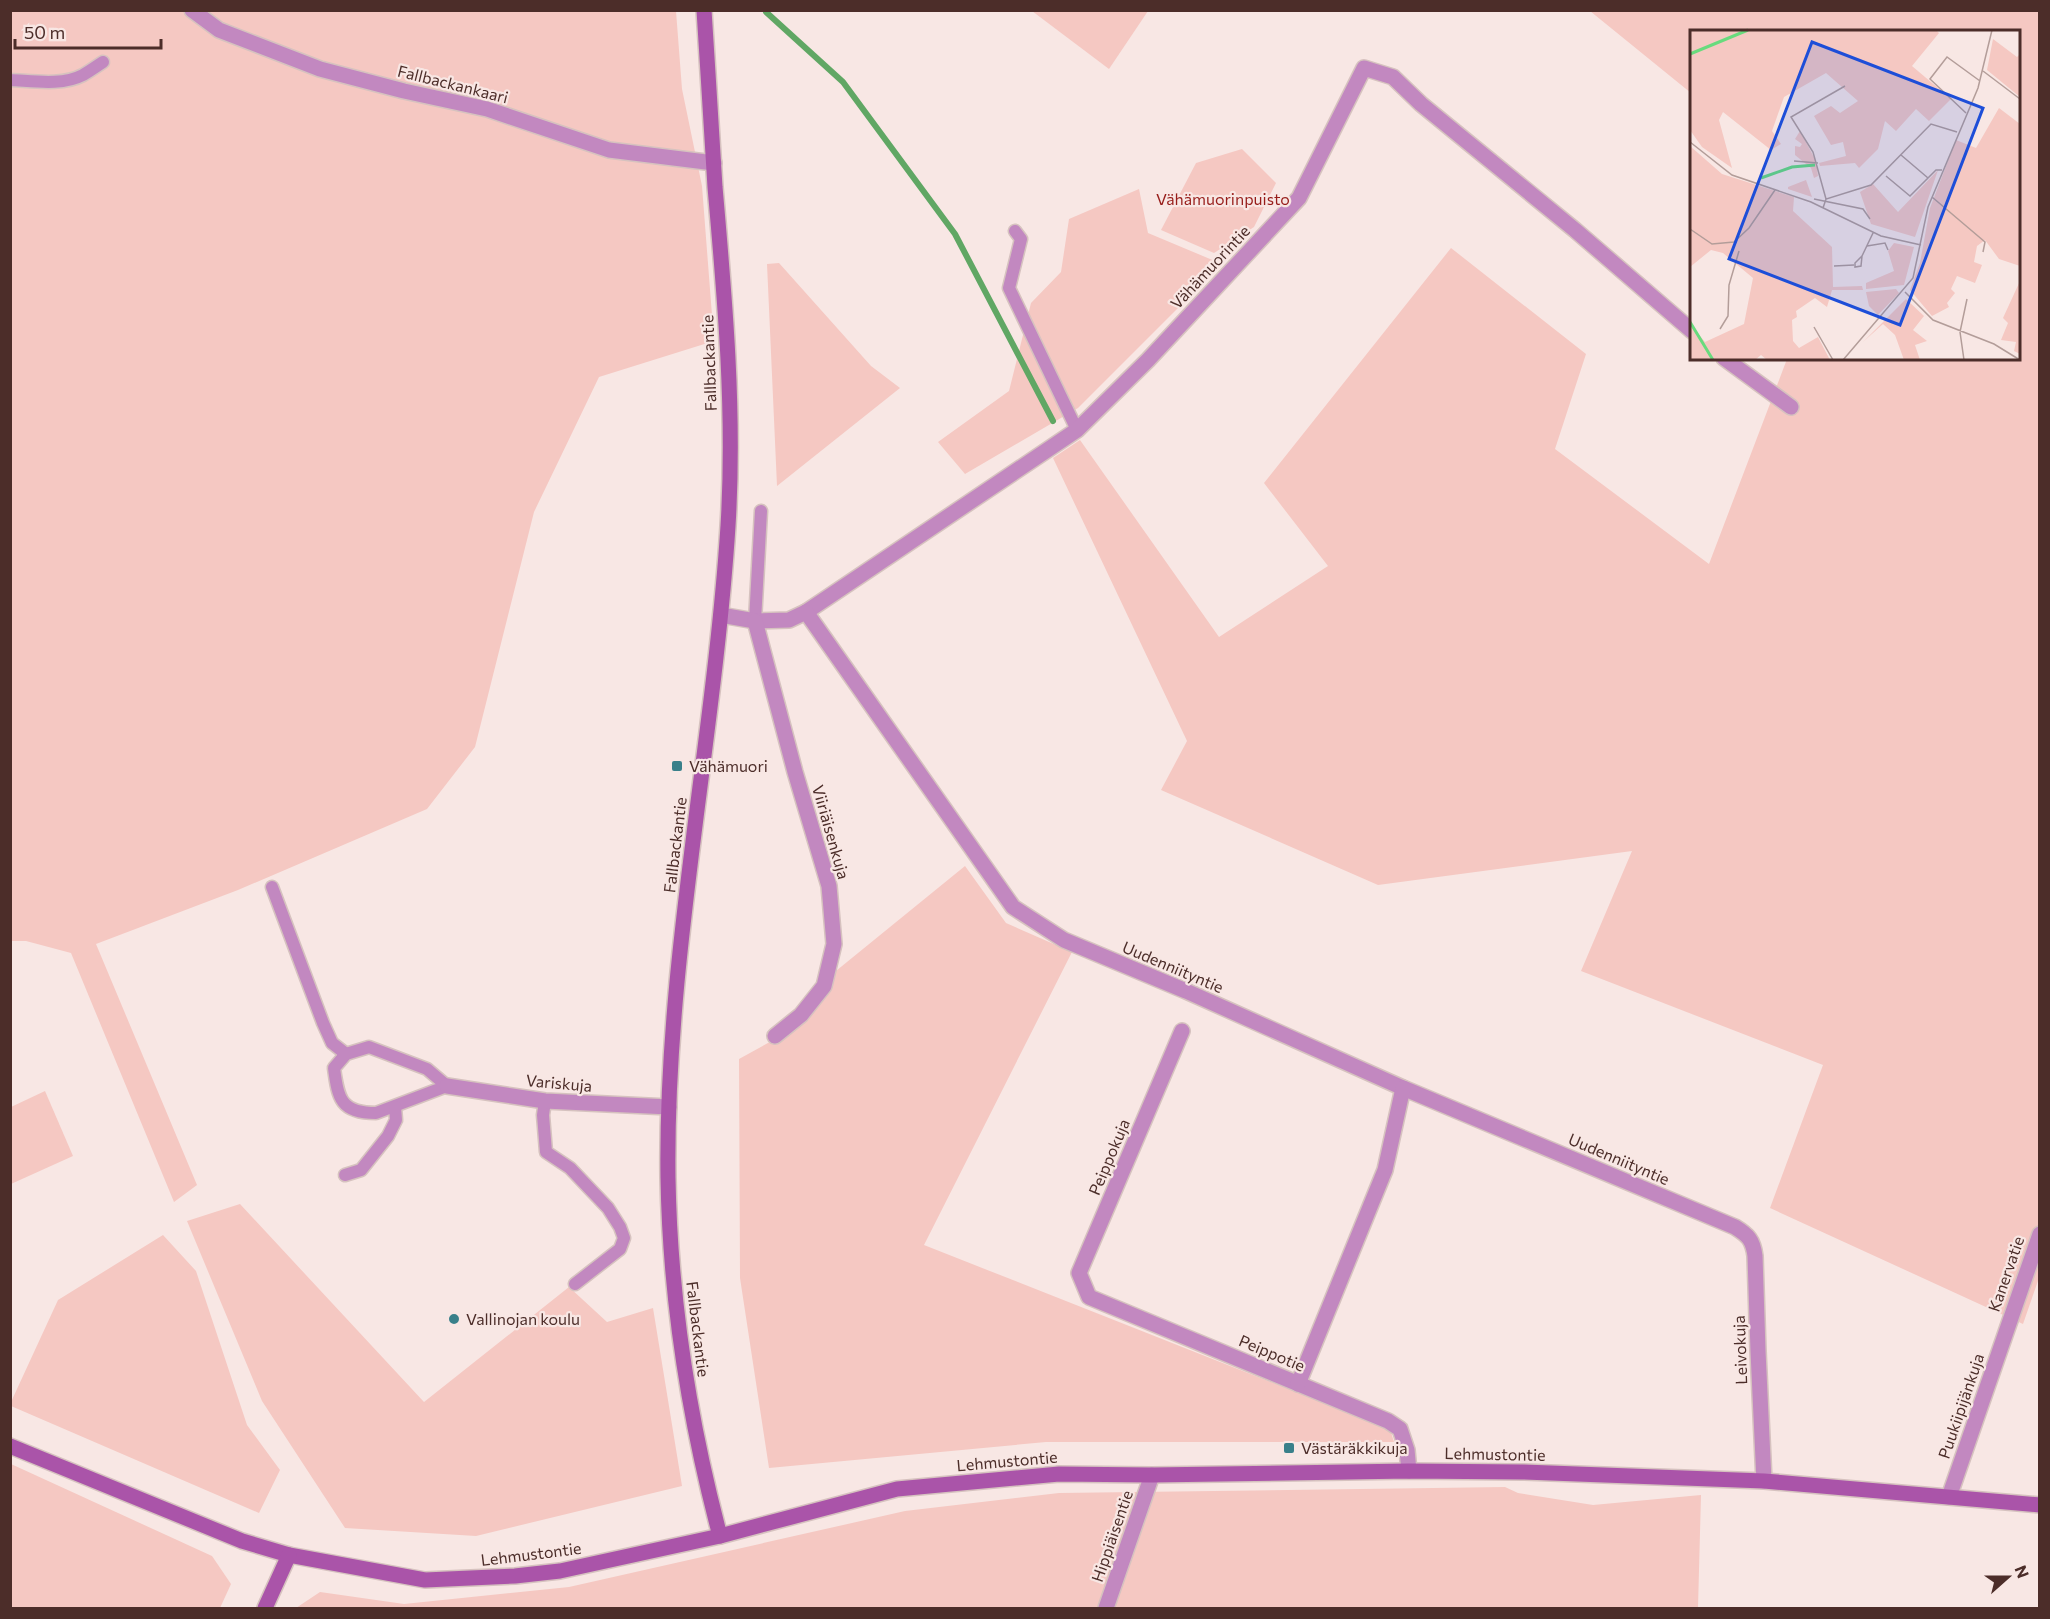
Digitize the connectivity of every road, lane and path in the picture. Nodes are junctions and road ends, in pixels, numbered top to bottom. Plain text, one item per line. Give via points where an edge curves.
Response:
1 (192, 10) edge
2 (704, 10) edge
3 (103, 62) dead end
4 (10, 80) edge
5 (714, 163) junction
6 (1015, 231) dead end
7 (1690, 329) edge
8 (1727, 360) edge
9 (1791, 407) dead end
10 (1077, 430) junction
11 (761, 511) dead end
12 (806, 612) junction
13 (721, 615) junction
14 (755, 621) junction
15 (272, 887) dead end
16 (1182, 1031) dead end
17 (775, 1036) dead end
18 (346, 1054) junction
19 (447, 1086) junction
20 (1403, 1088) junction
21 (545, 1101) junction
22 (395, 1107) junction
23 (669, 1107) junction
24 (345, 1175) dead end
25 (1735, 1227) joint
26 (2040, 1233) edge
27 (576, 1284) dead end
28 (1089, 1297) joint
29 (2007, 1327) joint
30 (1298, 1384) junction
31 (10, 1446) edge
32 (1409, 1471) junction
33 (1152, 1476) junction
34 (1764, 1481) junction
35 (1949, 1497) junction
36 (2040, 1505) edge
37 (720, 1536) junction
38 (289, 1555) junction
39 (265, 1608) edge
40 (1106, 1608) edge

1 - 5 street, Fallbackankaari via 219,30 320,69 487,109 609,150
2 - 5 main road, Fallbackantie
3 - 4 lane via 67,80
5 - 13 main road, Fallbackantie via 729,381 729,494
6 - 10 lane via 1021,239 1009,288
7 - 10 street, Vähämuorintie via 1421,104 1394,77 1364,68 1299,198
8 - 9 street
10 - 12 street, Vähämuorintie
11 - 14 lane
12 - 14 street via 789,620
12 - 20 street, Uudenniityntie via 1012,907 1064,940
13 - 14 street
13 - 23 main road, Fallbackantie via 675,997
14 - 17 street, Viiriäisenkuja via 829,886 834,944 824,986 801,1015
15 - 18 lane via 323,1023 333,1043
16 - 28 street, Peippokuja via 1079,1273
18 - 19 lane via 369,1047 427,1069
18 - 22 lane via 334,1068 337,1094 345,1107 365,1113
19 - 21 street, Variskuja
19 - 22 lane
20 - 25 street, Uudenniityntie
20 - 30 street via 1385,1170
21 - 23 street, Variskuja
21 - 27 lane via 546,1152 570,1167 608,1208 624,1238 620,1249
22 - 24 lane via 396,1120 388,1136 361,1170
23 - 37 main road, Fallbackantie via 674,1296 690,1409
25 - 34 street, Leivokuja via 1754,1244
26 - 29 street, Kanervatie
28 - 30 street, Peippotie
29 - 35 street, Puukiipijänkuja
30 - 32 street, Peippotie via 1401,1429
31 - 38 main road, Lehmustontie via 242,1540
32 - 33 main road, Lehmustontie
32 - 34 main road, Lehmustontie
33 - 37 main road, Lehmustontie via 1059,1474 897,1489
33 - 40 street, Hippiäisentie
34 - 35 main road, Lehmustontie
35 - 36 main road, Lehmustontie
37 - 38 main road, Lehmustontie via 560,1571 468,1580 425,1580
38 - 39 main road

